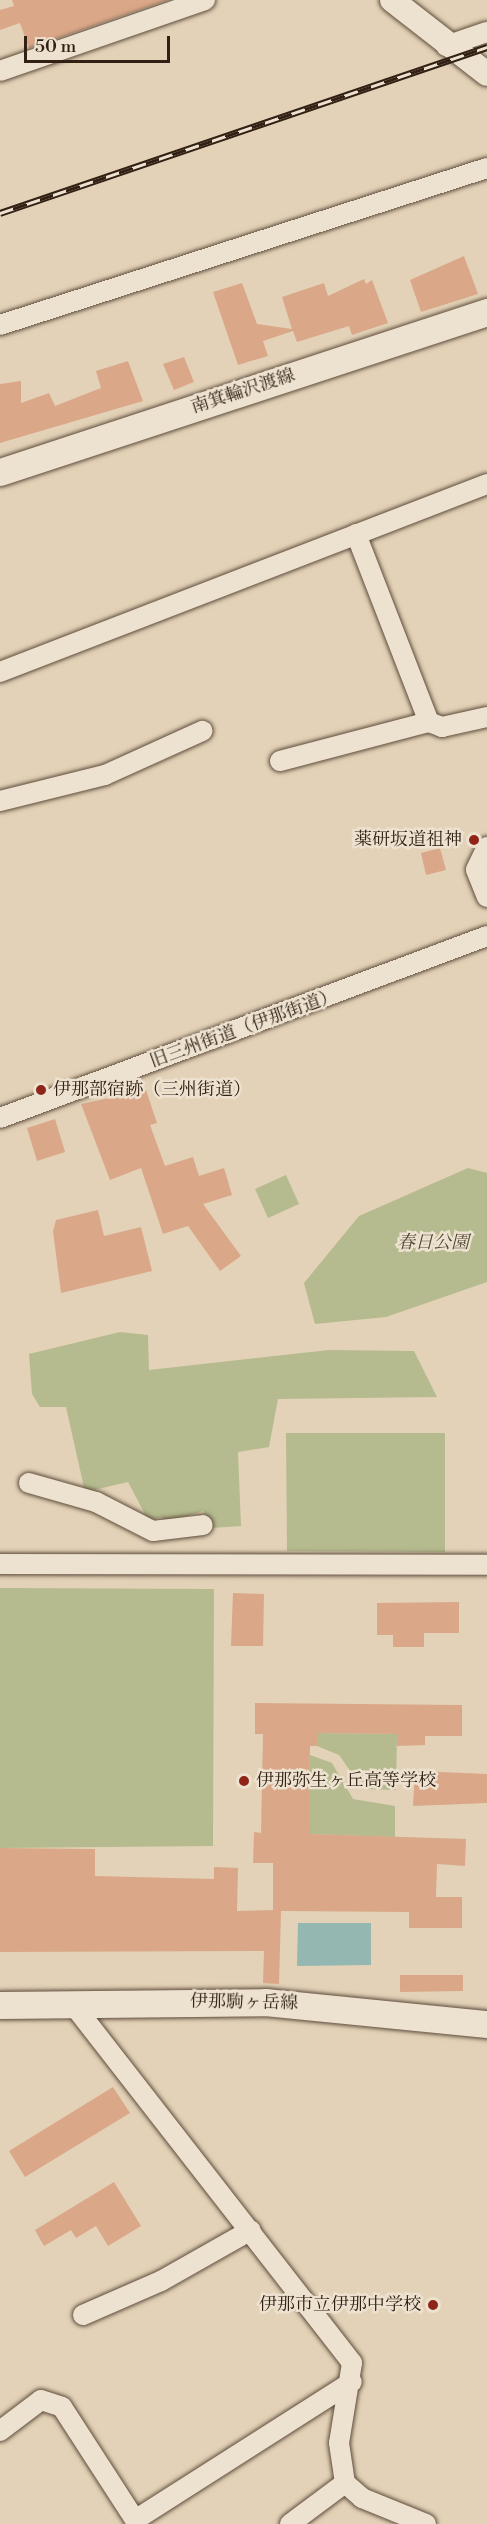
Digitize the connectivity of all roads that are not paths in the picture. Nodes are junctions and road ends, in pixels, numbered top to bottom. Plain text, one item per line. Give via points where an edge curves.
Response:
1 (205, 0) edge
2 (392, 0) edge
3 (487, 32) edge
4 (446, 46) junction
5 (0, 71) edge
6 (487, 74) edge
7 (487, 168) edge
8 (487, 312) edge
9 (0, 326) edge
10 (0, 472) edge
11 (487, 484) edge
12 (356, 534) junction
13 (0, 672) edge
14 (487, 717) edge
15 (429, 722) junction
16 (202, 731) dead end
17 (280, 761) dead end
18 (0, 801) edge
19 (487, 847) edge
20 (487, 897) edge
21 (487, 936) edge
22 (0, 1118) edge
23 (29, 1484) dead end
24 (203, 1525) dead end
25 (0, 1564) edge
26 (487, 1565) edge
27 (72, 2003) junction
28 (0, 2005) edge
29 (487, 2024) edge
30 (251, 2230) junction
31 (83, 2315) dead end
32 (352, 2382) junction
33 (0, 2431) edge
34 (345, 2483) junction
35 (290, 2524) edge
36 (426, 2524) edge

1 - 5 street
2 - 4 street
3 - 4 street
4 - 6 street
7 - 9 street
8 - 10 main road, 南箕輪沢渡線
11 - 12 street
12 - 13 street
12 - 15 street
14 - 15 street via 442,727
15 - 17 street
16 - 18 street via 105,776
19 - 20 street via 476,870
21 - 22 street, 旧三州街道（伊那街道）
23 - 24 street via 96,1502 153,1532
25 - 26 street
27 - 28 main road, 伊那駒ヶ岳線
27 - 29 main road, 伊那駒ヶ岳線 via 266,2002
27 - 30 street
30 - 31 street via 161,2281
30 - 32 street via 352,2363
32 - 33 street via 135,2520 62,2407 41,2400
32 - 34 street via 339,2443
34 - 35 street
34 - 36 street via 362,2498

